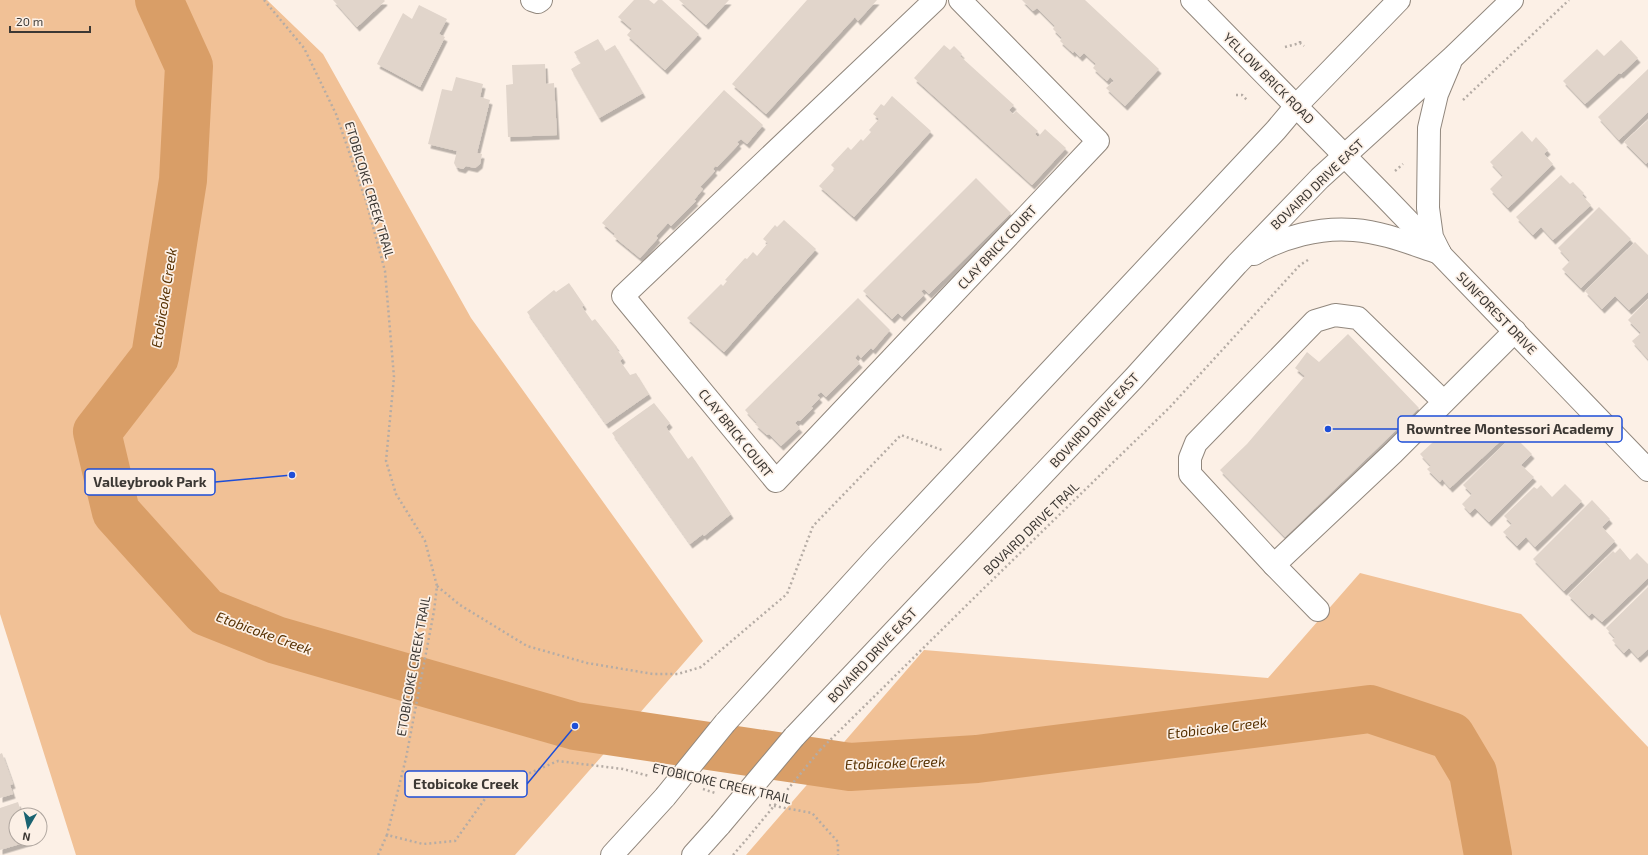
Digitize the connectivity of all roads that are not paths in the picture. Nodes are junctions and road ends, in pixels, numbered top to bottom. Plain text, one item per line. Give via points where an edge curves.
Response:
1 (532, 0) edge
2 (541, 0) edge
3 (935, 0) edge
4 (960, 0) edge
5 (1192, 0) edge
6 (1399, 0) edge
7 (1512, 0) edge
8 (1453, 57) junction
9 (1297, 105) junction
10 (1345, 156) junction
11 (1440, 253) junction
12 (1237, 264) junction
13 (1515, 331) junction
14 (1444, 402) junction
15 (1648, 470) edge
16 (1274, 565) junction
17 (1318, 610) dead end
18 (612, 855) edge
19 (693, 855) edge

1 - 2 main road
3 - 4 main road, CLAY BRICK COURT via 623,296 776,481 1098,141
5 - 9 main road, YELLOW BRICK ROAD
6 - 9 main road
7 - 8 main road, BOVAIRD DRIVE EAST
8 - 10 main road, BOVAIRD DRIVE EAST
8 - 11 main road via 1437,94 1429,128 1428,208 1432,237
9 - 10 main road, YELLOW BRICK ROAD
9 - 18 main road, bridge via 878,555 725,723 665,797
10 - 11 main road, SUNFOREST DRIVE
10 - 12 main road, BOVAIRD DRIVE EAST via 1320,178
11 - 12 main road via 1382,234 1333,230 1301,235 1269,245
11 - 13 main road, SUNFOREST DRIVE
12 - 19 main road, BOVAIRD DRIVE EAST, bridge via 1134,378 794,737
13 - 14 main road
13 - 15 main road, SUNFOREST DRIVE
14 - 16 main road
14 - 16 main road via 1358,318 1335,315 1315,321 1196,443 1190,458 1190,474
16 - 17 main road

